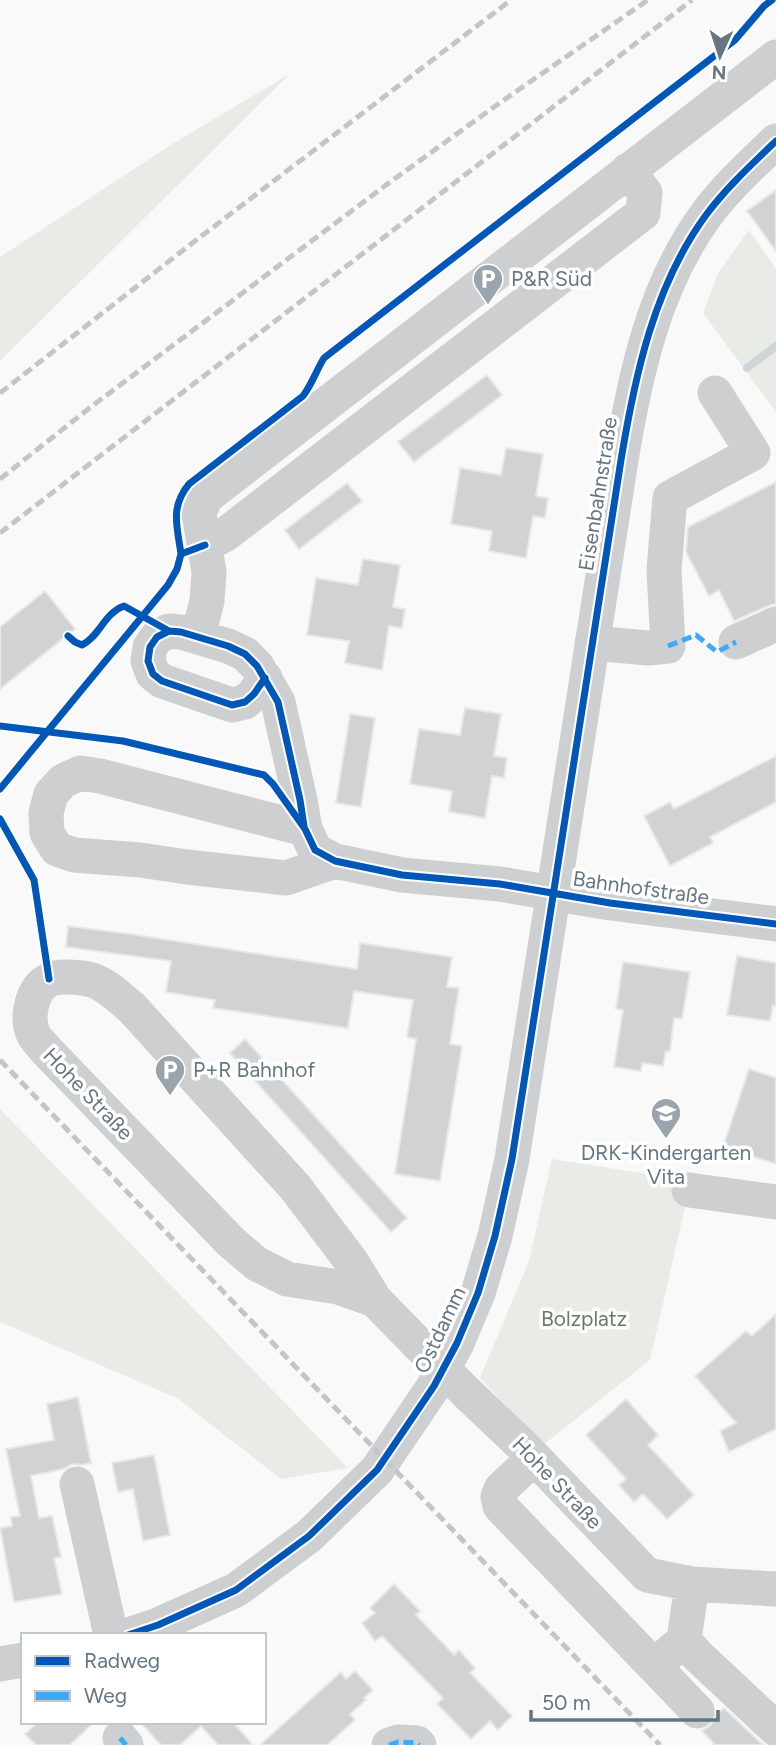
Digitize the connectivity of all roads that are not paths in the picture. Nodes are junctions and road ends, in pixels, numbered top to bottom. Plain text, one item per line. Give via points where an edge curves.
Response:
1 (776, 57) edge
2 (776, 141) edge
3 (715, 393) dead end
4 (776, 624) edge
5 (198, 637) junction
6 (736, 642) dead end
7 (592, 643) junction
8 (265, 678) junction
9 (305, 829) junction
10 (335, 862) junction
11 (554, 892) junction
12 (776, 924) edge
13 (689, 1190) dead end
14 (776, 1202) edge
15 (375, 1300) junction
16 (534, 1458) junction
17 (76, 1484) dead end
18 (692, 1584) junction
19 (776, 1589) edge
20 (111, 1633) edge
21 (134, 1633) edge
22 (684, 1640) junction
23 (21, 1660) edge
24 (0, 1664) edge
25 (654, 1666) junction
26 (697, 1711) dead end
27 (776, 1729) edge
28 (389, 1745) edge
29 (419, 1745) edge

1 - 5 street via 206,497 199,513 209,572
2 - 7 street, Eisenbahnstraße via 706,215 658,305 630,405
3 - 7 street via 753,453 670,498 664,570 668,646
4 - 6 street
5 - 8 street via 245,654
5 - 8 street via 169,631 157,637 148,661 153,674 232,705 245,702
7 - 11 street, Eisenbahnstraße
8 - 9 street via 278,702
9 - 10 street via 315,850
9 - 10 street via 80,773 51,794 46,813 47,833 57,849 74,855 286,878
10 - 11 street, Bahnhofstraße via 402,875
11 - 12 street, Bahnhofstraße
11 - 21 street, Ostdamm via 515,1146 495,1236 478,1293 434,1386 377,1470 309,1536 236,1590
13 - 14 street
15 - 15 street, Hohe Straße via 295,1187 132,1008 94,981 49,979 38,990 30,1006 33,1034 231,1242 257,1264 287,1279 338,1287
15 - 16 street, Hohe Straße, bridge
16 - 18 street, Hohe Straße via 647,1575
16 - 25 street via 501,1489 500,1506
17 - 20 street
18 - 19 street, Hohe Straße
18 - 22 street
22 - 25 street
22 - 27 street
23 - 24 street
25 - 26 street
28 - 29 street

